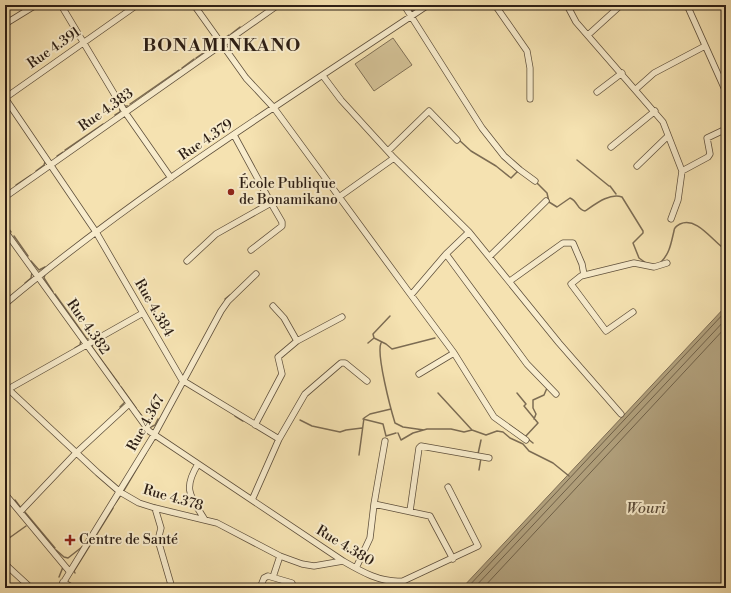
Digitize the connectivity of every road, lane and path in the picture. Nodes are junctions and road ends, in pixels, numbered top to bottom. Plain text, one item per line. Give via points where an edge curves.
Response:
1 (36, 5) edge
2 (61, 5) edge
3 (137, 5) edge
4 (194, 5) edge
5 (278, 5) edge
6 (404, 5) edge
7 (428, 5) edge
8 (495, 5) edge
9 (567, 5) edge
10 (621, 5) edge
11 (689, 6) edge
12 (410, 17) junction
13 (5, 24) edge
14 (588, 35) junction
15 (83, 42) junction
16 (222, 44) junction
17 (705, 46) junction
18 (622, 73) junction
19 (323, 76) junction
20 (636, 89) junction
21 (597, 92) dead end
22 (726, 92) edge
23 (5, 98) edge
24 (530, 99) dead end
25 (274, 108) junction
26 (124, 112) junction
27 (655, 112) junction
28 (726, 129) edge
29 (234, 135) junction
30 (668, 136) junction
31 (457, 140) dead end
32 (611, 147) dead end
33 (388, 151) junction
34 (394, 158) junction
35 (50, 165) junction
36 (637, 166) dead end
37 (682, 171) junction
38 (171, 178) junction
39 (535, 180) dead end
40 (5, 197) edge
41 (340, 197) junction
42 (546, 201) dead end
43 (271, 203) junction
44 (671, 219) dead end
45 (5, 231) edge
46 (96, 232) junction
47 (469, 232) junction
48 (251, 250) dead end
49 (446, 254) junction
50 (490, 256) junction
51 (187, 261) dead end
52 (667, 264) dead end
53 (256, 274) dead end
54 (584, 275) junction
55 (38, 276) junction
56 (510, 281) junction
57 (411, 295) junction
58 (5, 304) edge
59 (273, 306) dead end
60 (633, 312) dead end
61 (143, 313) junction
62 (342, 317) dead end
63 (297, 341) junction
64 (87, 346) junction
65 (454, 353) junction
66 (419, 374) dead end
67 (182, 380) junction
68 (367, 381) dead end
69 (6, 389) edge
70 (556, 394) dead end
71 (128, 405) junction
72 (620, 414) dead end
73 (256, 425) junction
74 (154, 435) junction
75 (279, 439) junction
76 (526, 440) dead end
77 (385, 441) dead end
78 (76, 453) junction
79 (489, 458) dead end
80 (198, 464) junction
81 (448, 487) dead end
82 (120, 492) junction
83 (5, 494) edge
84 (252, 500) junction
85 (374, 504) junction
86 (155, 508) junction
87 (410, 511) junction
88 (20, 512) junction
89 (205, 520) junction
90 (280, 556) junction
91 (453, 559) junction
92 (343, 561) junction
93 (5, 564) edge
94 (356, 568) junction
95 (69, 571) junction
96 (273, 577) junction
97 (63, 582) junction
98 (391, 585) edge
99 (31, 588) edge
100 (60, 588) edge
101 (73, 588) edge
102 (172, 588) edge
103 (260, 588) edge
104 (293, 588) edge

1 - 13 street
2 - 15 street
3 - 15 street, Rue 4.391
4 - 16 street
5 - 16 street, Rue 4.383
6 - 12 street
7 - 12 street, Rue 4.379
8 - 24 street via 526,51 530,68
9 - 14 street via 576,22
10 - 14 street
11 - 17 street
12 - 19 street, Rue 4.379
12 - 39 street via 482,128 504,156
14 - 18 street
15 - 23 street, Rue 4.391
15 - 26 street
16 - 25 street via 246,78
16 - 26 street, Rue 4.383
17 - 20 street via 654,73
17 - 22 street
18 - 20 street
18 - 21 street
19 - 25 street, Rue 4.379
19 - 33 street via 341,100
20 - 27 street
23 - 35 street, Rue 4.384
25 - 29 street, Rue 4.379
25 - 41 street
26 - 35 street, Rue 4.383
26 - 38 street
27 - 30 street via 663,122
27 - 32 street
28 - 37 street via 707,138 710,154 708,157
29 - 38 street, Rue 4.379
29 - 43 street
30 - 36 street
30 - 37 street
31 - 33 street via 428,111
33 - 34 street
34 - 41 street
34 - 47 street
35 - 40 street, Rue 4.383
35 - 46 street, Rue 4.384
37 - 44 street via 678,200
38 - 46 street, Rue 4.379
41 - 57 street
42 - 50 street
43 - 48 street via 282,226
43 - 51 street via 216,234
45 - 55 street, Rue 4.382
46 - 55 street, Rue 4.379
46 - 61 street, Rue 4.384
47 - 49 street
47 - 50 street
49 - 57 street
49 - 70 street via 527,364
50 - 56 street
52 - 54 street via 654,267 634,263
53 - 67 street, Rue 4.367 via 221,311
54 - 56 street via 573,243 569,242 563,243
54 - 60 street via 572,282 571,286 606,331
55 - 58 street, Rue 4.379
55 - 64 street, Rue 4.382
56 - 72 street
57 - 65 street
59 - 63 street via 284,318
61 - 64 street
61 - 67 street, Rue 4.384
62 - 63 street
63 - 73 street via 278,357 282,374
64 - 69 street
64 - 71 street, Rue 4.382
65 - 66 street
65 - 76 street via 494,417
67 - 73 street, Rue 4.384
67 - 74 street, Rue 4.367
68 - 75 street via 345,363 341,363 305,394
69 - 78 street, Rue 4.378
71 - 74 street, Rue 4.382
71 - 78 street
73 - 75 street, Rue 4.384
74 - 80 street, Rue 4.380
74 - 82 street, Rue 4.367
75 - 84 street
77 - 85 street
78 - 82 street, Rue 4.378
78 - 88 street
79 - 87 street via 421,446
80 - 84 street, Rue 4.380
80 - 89 street via 189,481 189,489
81 - 91 street, Rue 4.380 via 478,546
82 - 86 street, Rue 4.378 via 139,503
82 - 95 street, Rue 4.367
83 - 88 street
84 - 92 street, Rue 4.380
85 - 87 street
85 - 94 street via 370,538
86 - 89 street, Rue 4.378
86 - 102 street via 161,528 158,540
87 - 91 street via 430,516
88 - 95 street
89 - 90 street, Rue 4.378 via 217,523
90 - 92 street, Rue 4.378 via 314,566
90 - 96 street
91 - 98 street, Rue 4.380
92 - 94 street, Rue 4.380
93 - 99 street
94 - 98 street, Rue 4.380
95 - 97 street, Rue 4.367
96 - 103 street via 266,577
96 - 104 street via 292,583
97 - 100 street, Rue 4.367
97 - 101 street

